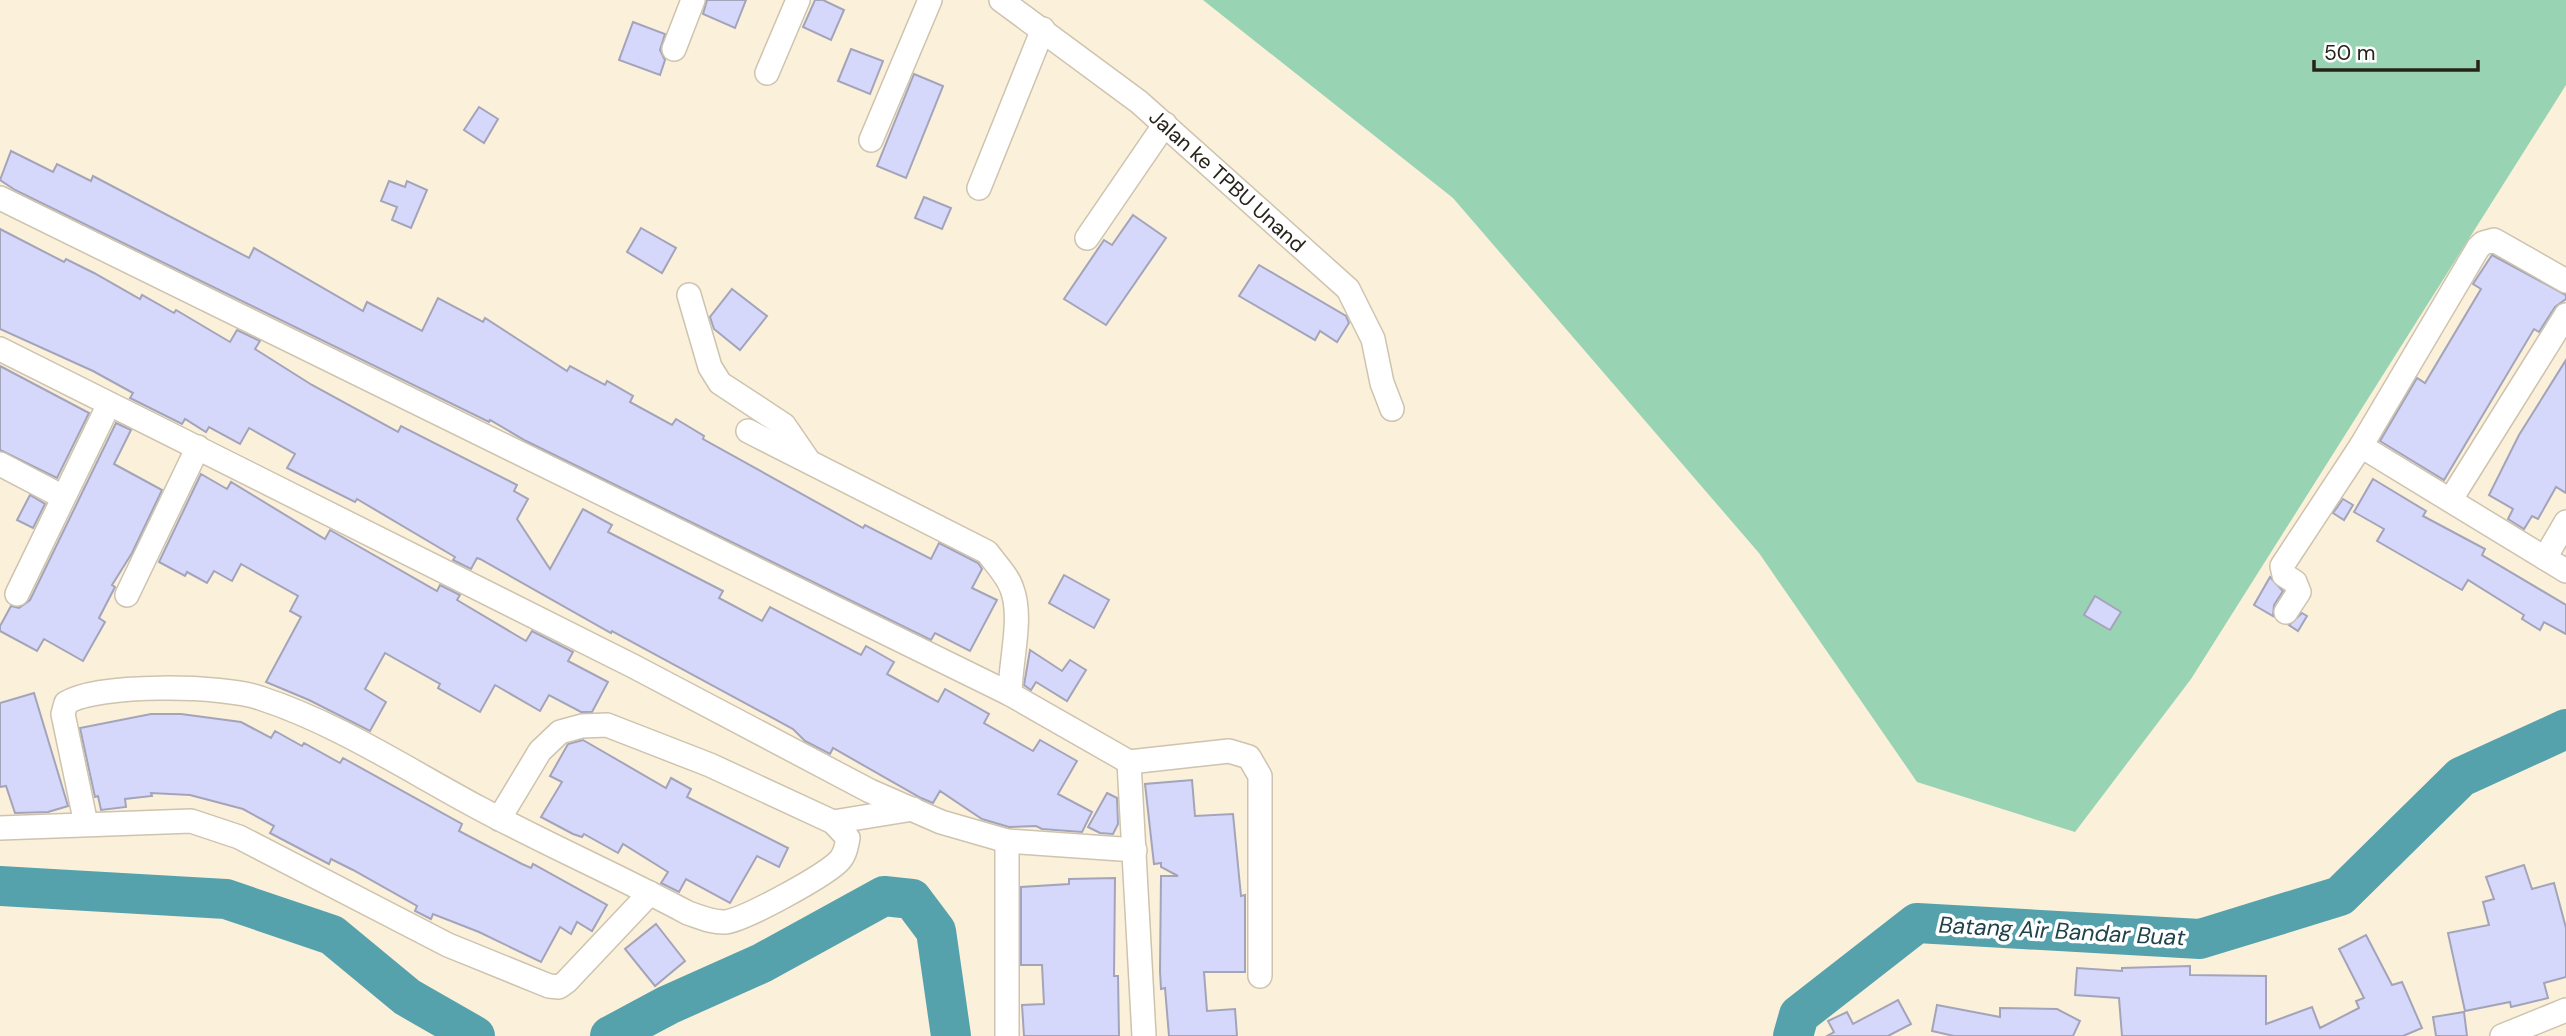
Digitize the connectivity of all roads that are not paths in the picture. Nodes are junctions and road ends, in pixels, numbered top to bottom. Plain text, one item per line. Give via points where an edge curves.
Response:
1 (693, 0) edge
2 (798, 0) edge
3 (930, 0) edge
4 (1001, 0) edge
5 (1043, 29) junction
6 (674, 49) dead end
7 (767, 73) dead end
8 (1165, 124) junction
9 (871, 140) dead end
10 (979, 188) dead end
11 (0, 198) edge
12 (1087, 238) dead end
13 (2566, 281) edge
14 (689, 295) dead end
15 (2566, 315) edge
16 (0, 349) edge
17 (109, 404) junction
18 (1392, 409) dead end
19 (748, 431) dead end
20 (2361, 446) junction
21 (198, 447) junction
22 (808, 460) junction
23 (0, 464) edge
24 (64, 497) junction
25 (2451, 499) junction
26 (2566, 522) edge
27 (2545, 558) junction
28 (2566, 571) edge
29 (17, 594) dead end
30 (127, 595) dead end
31 (2286, 612) dead end
32 (1010, 694) junction
33 (1129, 762) junction
34 (913, 809) junction
35 (499, 819) junction
36 (833, 822) junction
37 (86, 824) junction
38 (0, 828) edge
39 (1007, 841) junction
40 (1135, 850) junction
41 (650, 893) junction
42 (1260, 976) dead end
43 (2566, 1010) edge
44 (1007, 1036) edge
45 (1144, 1036) edge
46 (2502, 1036) edge

1 - 6 street
2 - 7 street
3 - 9 street
4 - 5 street, Jalan ke TPBU Unand
5 - 8 street, Jalan ke TPBU Unand
5 - 10 street
8 - 12 street
8 - 18 street, Jalan ke TPBU Unand via 1348,289 1373,339
11 - 32 street
13 - 20 street via 2502,243 2483,243
14 - 22 street via 710,366 720,383 784,425
15 - 25 street
16 - 17 street
17 - 21 street
17 - 24 street
19 - 22 street
20 - 25 street
20 - 31 street via 2282,566 2299,592
21 - 30 street
21 - 34 street
22 - 32 street via 987,552 1012,586 1018,608
23 - 24 street
24 - 29 street
25 - 27 street
26 - 27 street
27 - 28 street
32 - 33 street
33 - 40 street
33 - 42 street via 1229,751 1249,757 1260,776
34 - 36 street
34 - 39 street
35 - 36 street via 540,751 560,732 607,725
35 - 37 street via 301,713 258,696 169,687 66,703 63,714
35 - 41 street
36 - 41 street via 848,838 845,853 836,863 744,917 710,920
37 - 38 street
37 - 41 street via 191,821 206,825 239,837 448,945 549,986 566,982
39 - 40 street
39 - 44 street
40 - 45 street
43 - 46 street

